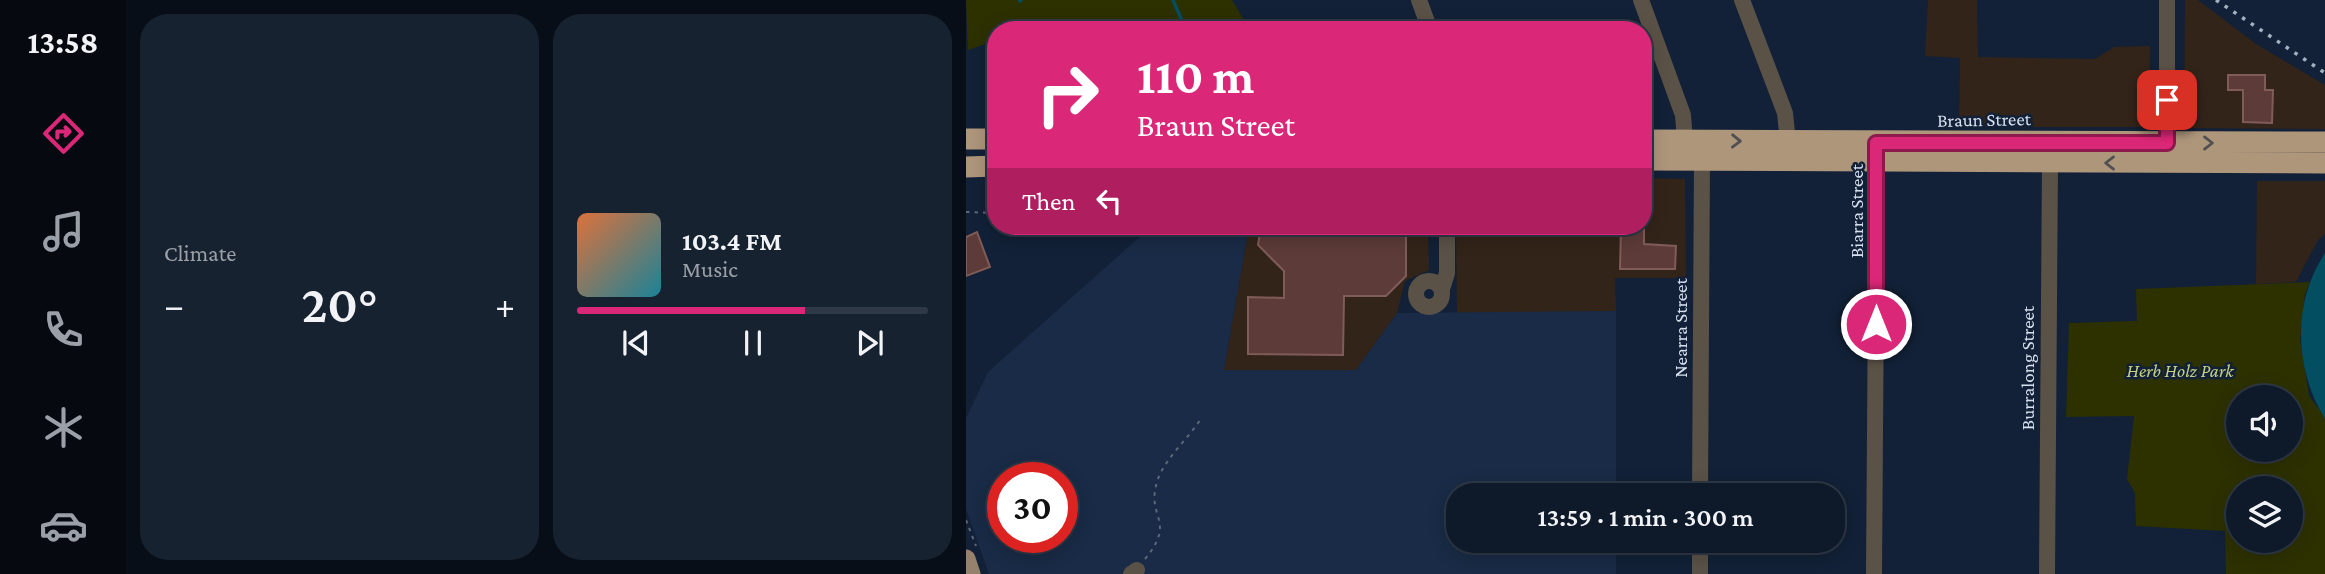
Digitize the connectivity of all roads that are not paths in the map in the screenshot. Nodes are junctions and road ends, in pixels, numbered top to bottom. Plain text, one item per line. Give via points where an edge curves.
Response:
1 (1419, 0) edge
2 (1641, 0) edge
3 (1742, 0) edge
4 (2166, 0) edge
5 (1427, 21) edge
6 (1649, 21) edge
7 (1652, 30) edge
8 (966, 139) edge
9 (987, 139) edge
10 (1652, 140) edge
11 (1685, 141) junction
12 (1788, 142) junction
13 (2325, 142) edge
14 (1877, 153) junction
15 (2167, 153) junction
16 (1652, 160) edge
17 (1702, 161) junction
18 (2050, 162) junction
19 (2325, 163) edge
20 (987, 166) edge
21 (966, 167) edge
22 (1437, 235) edge
23 (1447, 235) edge
24 (1700, 483) edge
25 (1700, 553) edge
26 (966, 559) edge
27 (971, 574) edge
28 (1700, 574) edge
29 (1874, 574) edge
30 (2047, 574) edge

1 - 5 street
2 - 6 street
3 - 12 street via 1785,113
4 - 15 street
7 - 11 street via 1683,115
8 - 9 highway
10 - 11 highway, Braun Street
11 -> 12 highway, Braun Street
12 - 14 highway, Braun Street
15 -> 13 highway, Braun Street
14 - 15 highway, Braun Street
14 - 17 highway, Braun Street
14 - 18 highway, Braun Street
14 - 29 street, Biarra Street
15 -> 18 highway, Braun Street
15 - 19 highway, Braun Street
16 - 17 highway, Braun Street
17 - 24 street, Nearra Street
18 - 30 street, Burralong Street
20 - 21 highway
22 - 23 street via 1435,286 1447,273
25 - 28 street
26 - 27 main road

